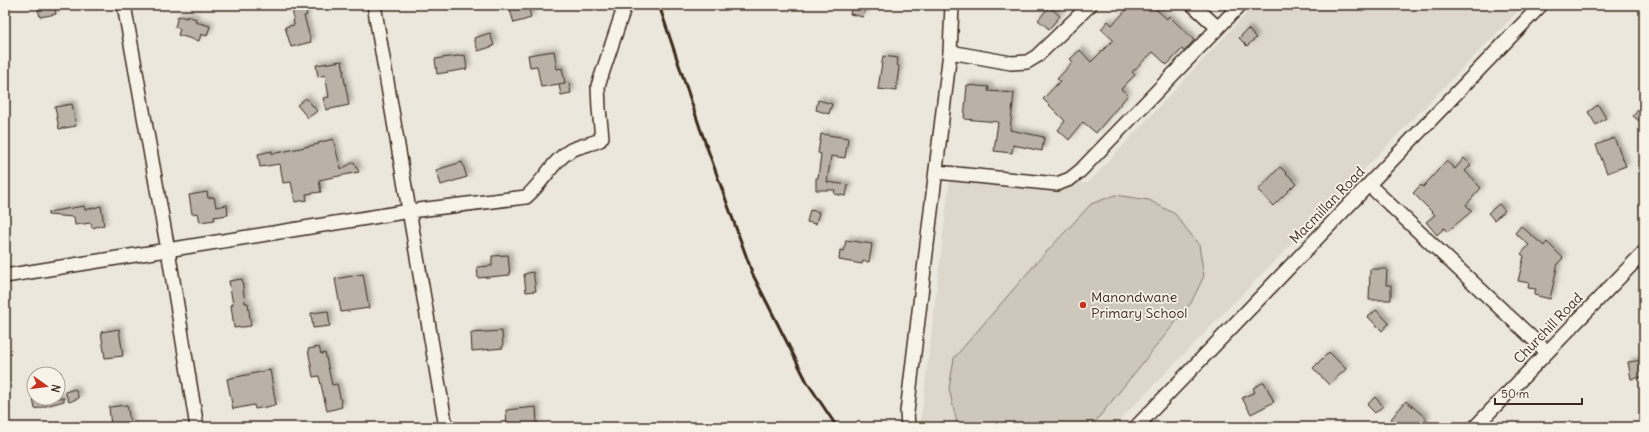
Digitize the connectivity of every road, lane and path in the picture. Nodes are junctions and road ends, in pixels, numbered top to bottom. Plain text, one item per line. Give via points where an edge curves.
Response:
1 (124, 5) edge
2 (374, 5) edge
3 (625, 5) edge
4 (952, 5) edge
5 (1090, 5) edge
6 (1192, 5) edge
7 (1240, 5) edge
8 (1541, 5) edge
9 (1218, 28) junction
10 (950, 52) junction
11 (936, 172) junction
12 (1369, 185) junction
13 (410, 211) junction
14 (168, 250) junction
15 (1644, 252) edge
16 (5, 276) edge
17 (1547, 352) junction
18 (196, 427) edge
19 (446, 427) edge
20 (908, 427) edge
21 (1136, 427) edge
22 (1475, 427) edge

1 - 14 street
2 - 13 street
3 - 13 street via 598,86 602,133 600,140 572,150 555,163 526,197
4 - 10 street
5 - 10 street via 1037,56 1027,62 1011,63
6 - 9 street
7 - 9 street
8 - 12 street, Macmillan Road
9 - 11 street via 1070,179 1057,184
10 - 11 street
11 - 20 street via 907,412
12 - 17 street
12 - 21 street, Macmillan Road
13 - 14 street
13 - 19 street
14 - 16 street
14 - 18 street
15 - 17 street, Churchill Road
17 - 22 street, Churchill Road

